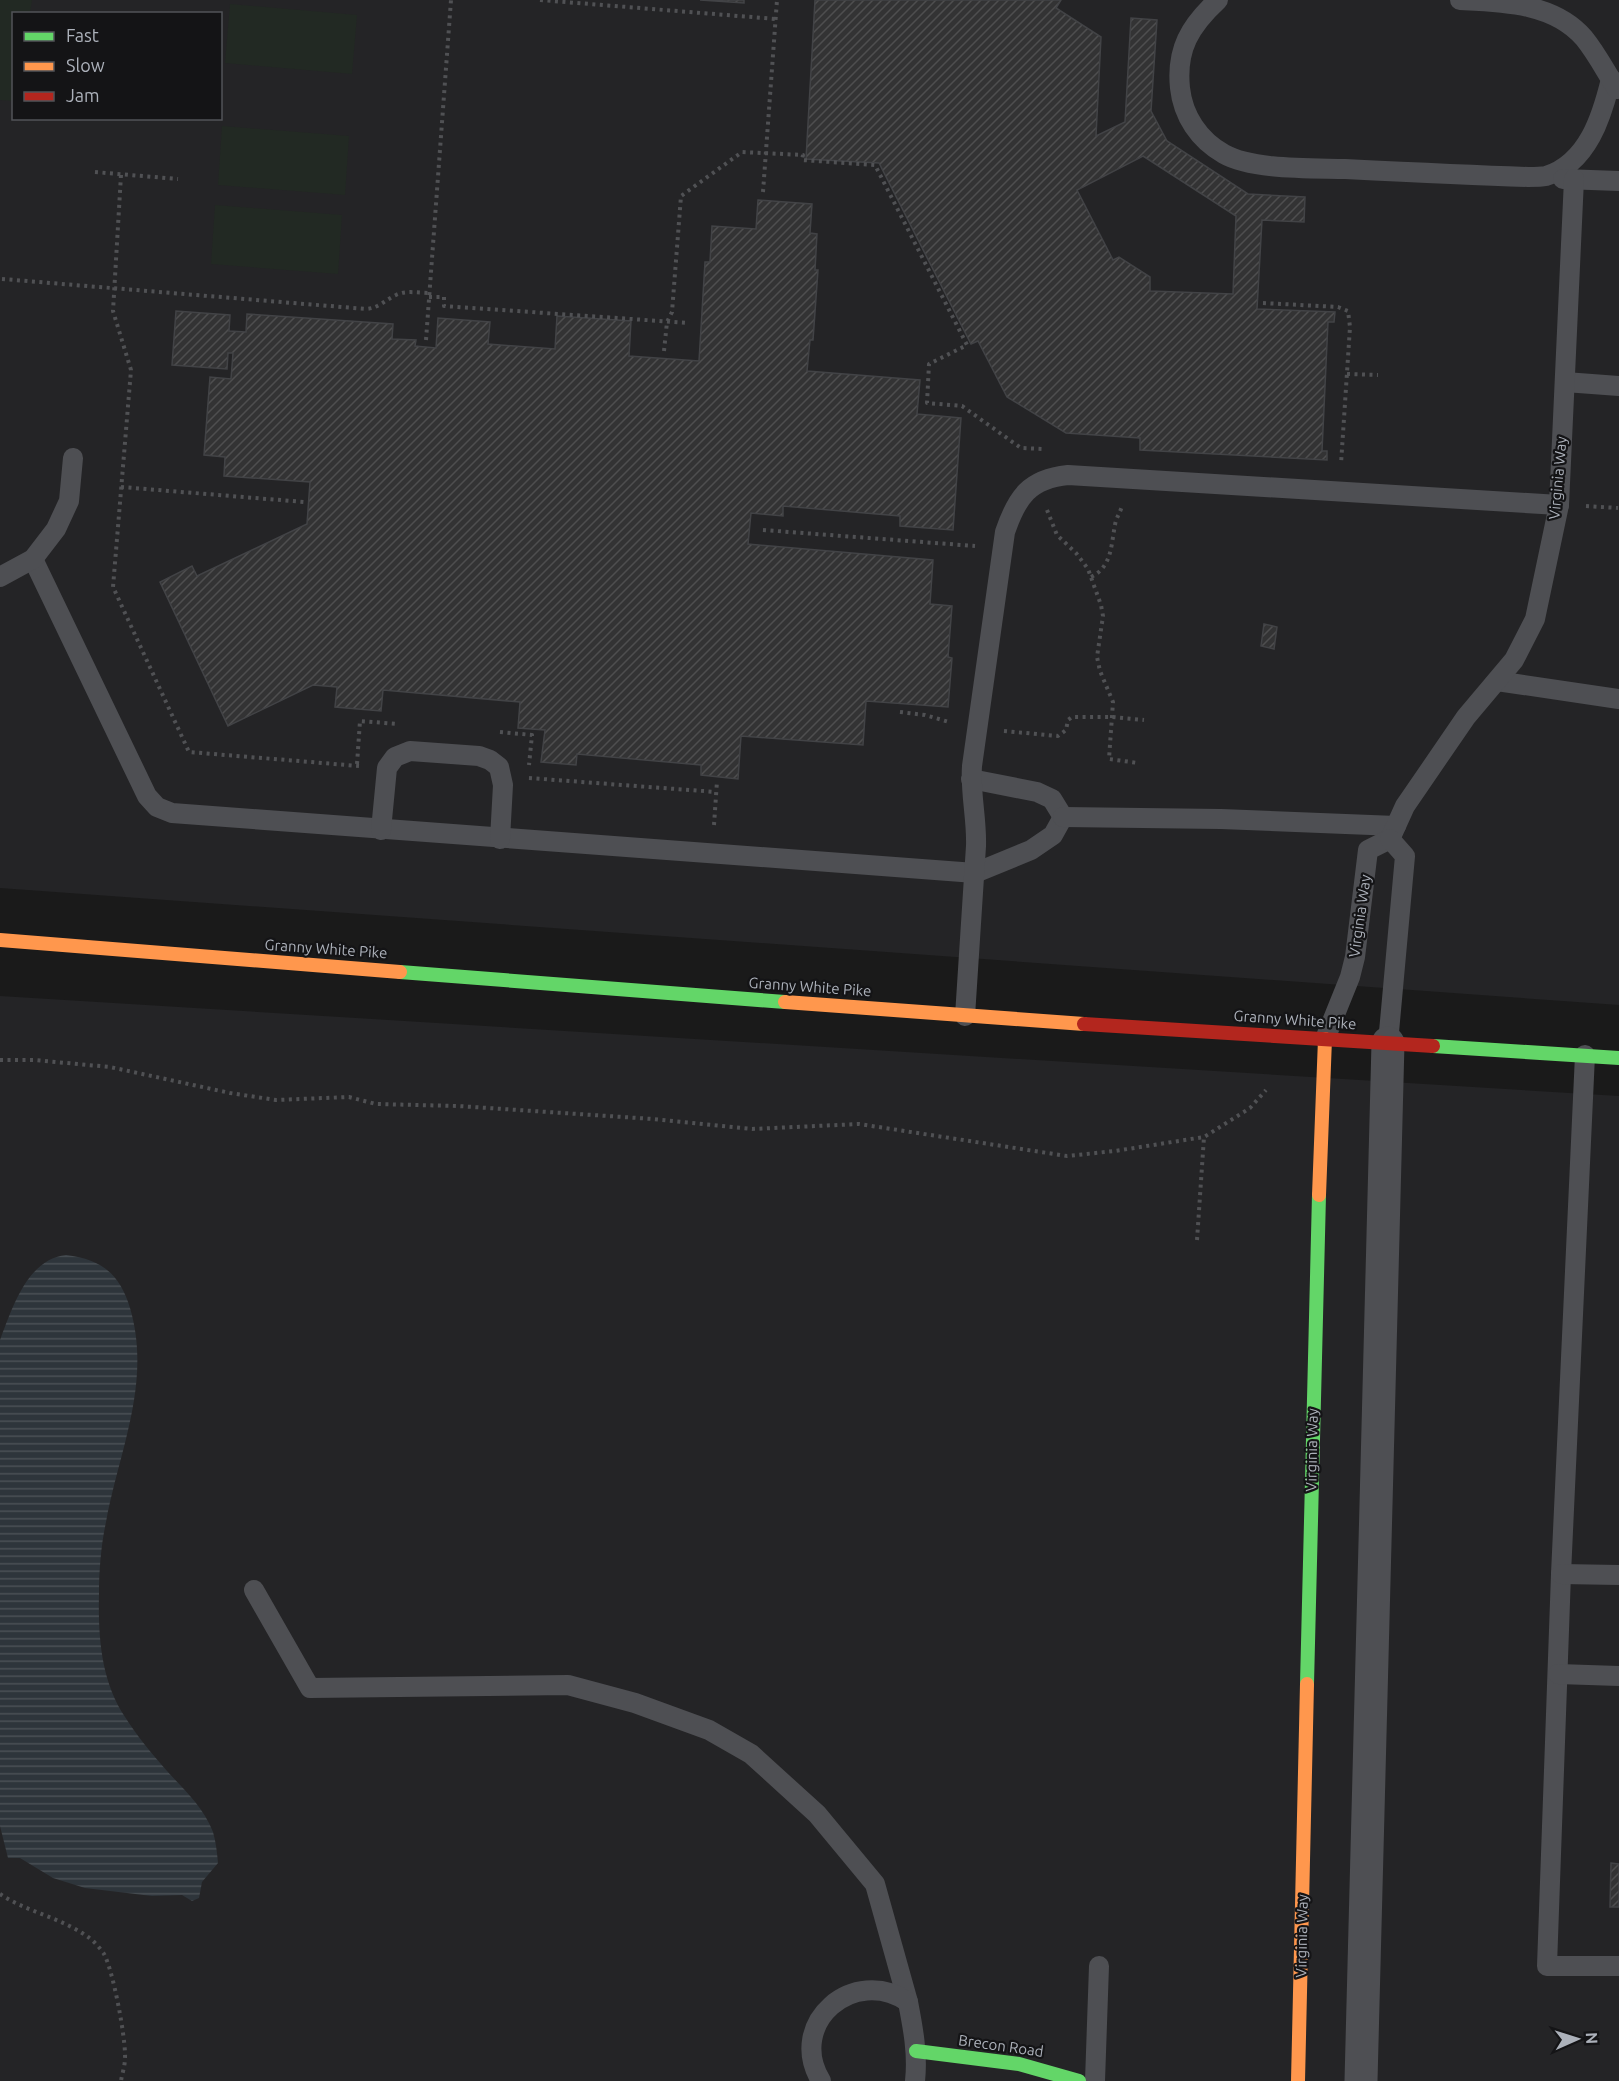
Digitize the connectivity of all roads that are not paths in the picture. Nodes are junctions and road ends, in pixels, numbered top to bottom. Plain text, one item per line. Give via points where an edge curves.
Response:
1 (1218, 0) edge
2 (1460, 0) edge
3 (1615, 85) edge
4 (1528, 177) junction
5 (1575, 179) junction
6 (1619, 181) edge
7 (1565, 382) junction
8 (1619, 386) edge
9 (74, 458) dead end
10 (1559, 505) junction
11 (33, 559) junction
12 (0, 577) edge
13 (1497, 681) junction
14 (1619, 699) edge
15 (971, 779) junction
16 (1063, 817) junction
17 (381, 830) junction
18 (1393, 832) junction
19 (500, 839) junction
20 (975, 873) junction
21 (0, 940) edge
22 (965, 1016) junction
23 (1325, 1039) junction
24 (1388, 1043) junction
25 (1584, 1055) junction
26 (1619, 1058) edge
27 (1562, 1574) junction
28 (1619, 1575) edge
29 (254, 1590) dead end
30 (1558, 1674) junction
31 (1619, 1676) edge
32 (1099, 1966) dead end
33 (1619, 1966) edge
34 (908, 2002) junction
35 (916, 2051) junction
36 (821, 2081) edge
37 (915, 2081) edge
38 (1079, 2081) edge
39 (1095, 2081) edge
40 (1298, 2081) edge
41 (1361, 2081) edge

1 - 4 lane via 1190,32 1182,52 1179,78 1182,102 1191,123 1204,139 1225,154 1269,165
2 - 3 lane via 1520,5 1548,13 1584,38
3 - 4 lane via 1585,147 1567,165 1546,176
4 - 5 lane
5 - 6 lane
5 - 7 lane, Virginia Way
7 - 8 lane
7 - 10 lane, Virginia Way
9 - 11 lane via 64,515
10 - 13 lane, Virginia Way via 1535,619 1514,660
10 - 15 lane via 1051,477 1036,484 1019,500 1005,532
11 - 12 lane
11 - 17 lane via 147,796 157,807 193,816
13 - 14 lane
13 - 18 lane, Virginia Way via 1466,717 1405,806
15 - 16 lane via 1037,792 1052,799
15 - 20 lane
16 - 18 lane via 1221,819
16 - 20 lane via 1053,835 1031,850
17 - 19 lane
17 - 19 lane via 387,768 395,757 410,751 479,756 499,767
18 - 23 lane, Virginia Way via 1368,850 1355,957
18 - 24 lane via 1406,856
19 - 20 lane
20 - 22 lane
21 - 22 main road, Granny White Pike
22 - 23 main road, Granny White Pike
23 - 24 main road, Granny White Pike
23 - 40 main road, Virginia Way
24 - 25 main road, Granny White Pike
24 - 41 street
25 - 26 main road, Granny White Pike
25 - 27 lane
27 - 28 lane
27 - 30 lane
29 - 34 lane via 309,1688 568,1685 635,1703 709,1730 751,1755 817,1814 875,1884
30 - 31 lane
30 - 33 lane via 1547,1966
32 - 39 lane
34 - 35 lane
34 - 36 lane via 875,1989 849,1994 830,2006 815,2028 812,2042 813,2062
35 - 37 lane
35 - 38 main road, Brecon Road via 1009,2061 1052,2070

